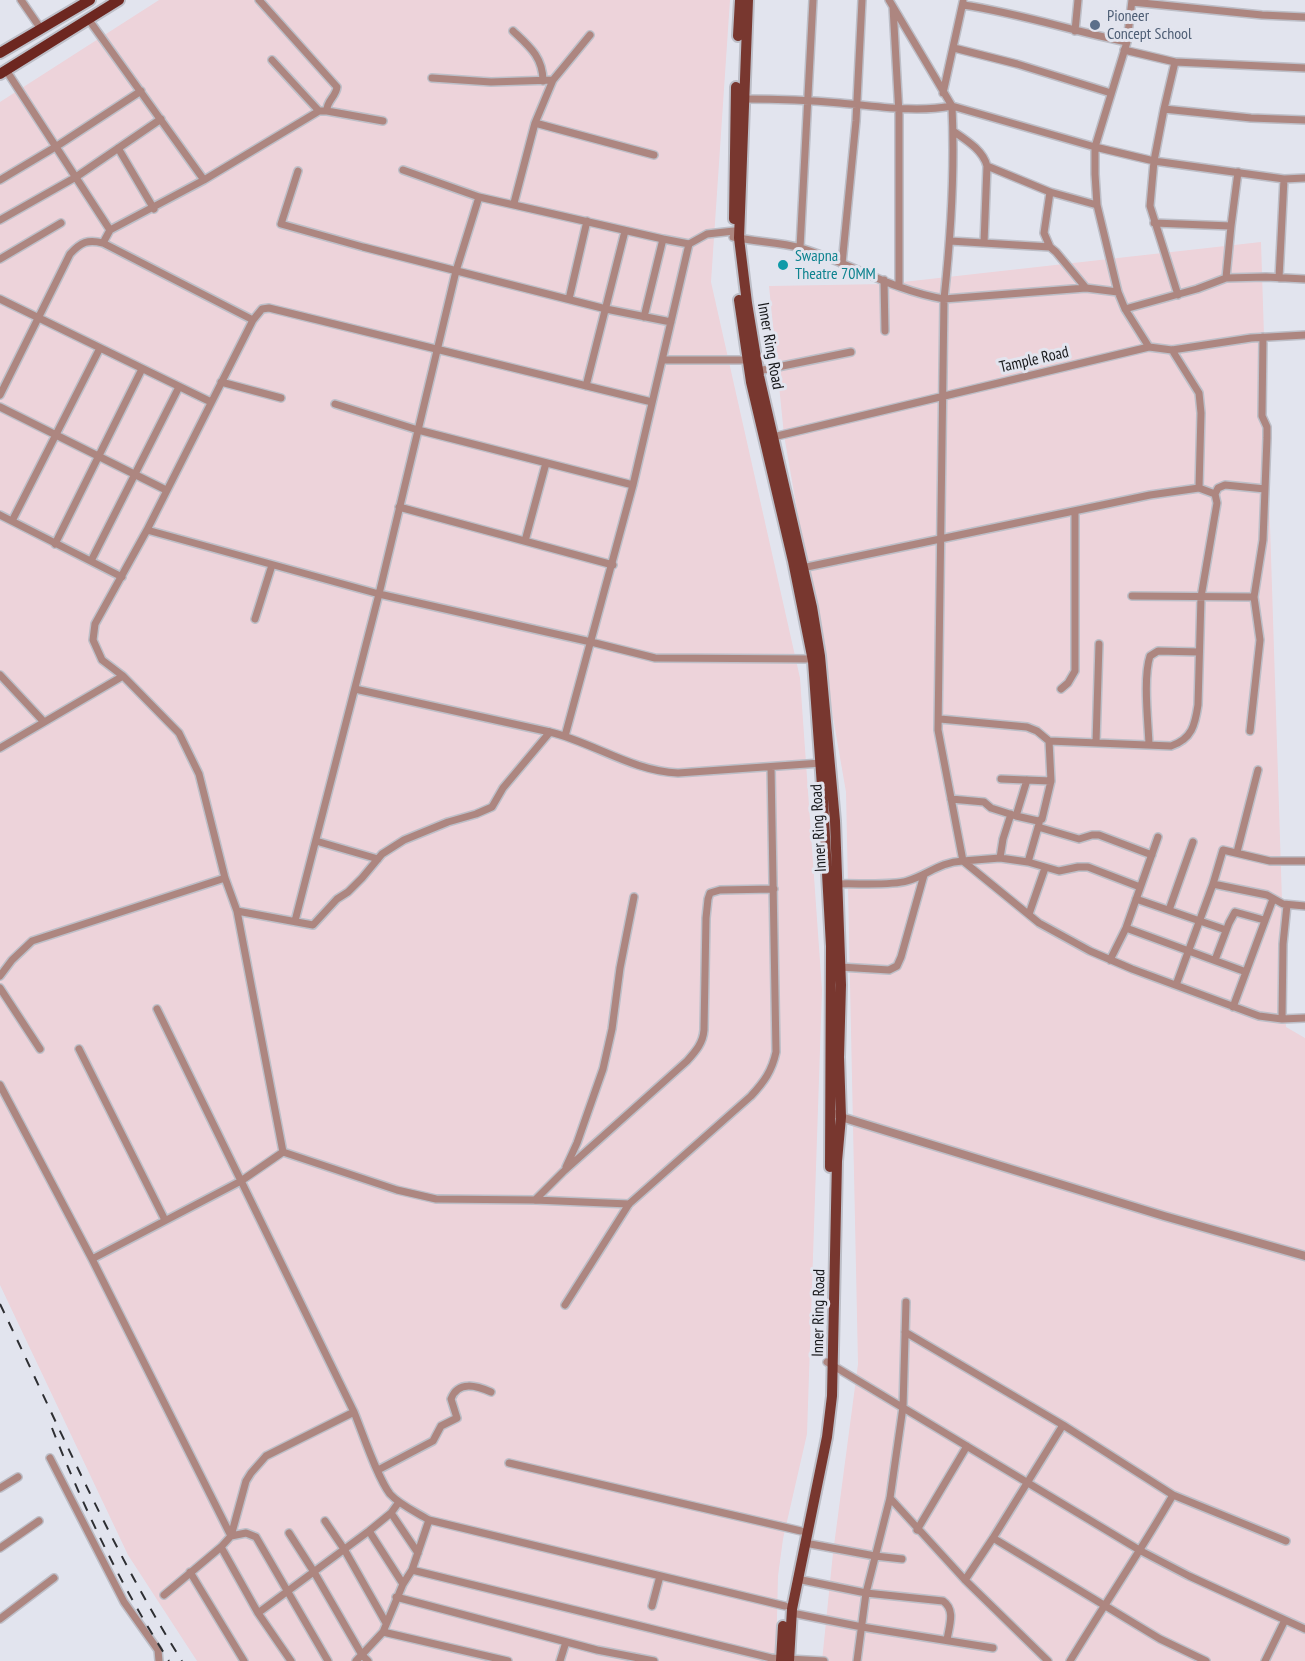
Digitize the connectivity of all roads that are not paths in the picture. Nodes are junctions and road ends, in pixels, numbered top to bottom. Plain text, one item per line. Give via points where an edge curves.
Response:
1 (21, 0) edge
2 (90, 0) edge
3 (119, 0) edge
4 (259, 0) edge
5 (740, 0) edge
6 (748, 0) edge
7 (813, 0) edge
8 (862, 0) edge
9 (1078, 0) edge
10 (1132, 1) edge
11 (891, 2) edge
12 (963, 2) edge
13 (1305, 17) edge
14 (89, 20) junction
15 (41, 29) junction
16 (513, 31) dead end
17 (1075, 31) junction
18 (590, 35) dead end
19 (1126, 46) junction
20 (954, 48) junction
21 (0, 53) edge
22 (273, 60) dead end
23 (1175, 62) junction
24 (1305, 68) edge
25 (3, 72) edge
26 (432, 78) dead end
27 (553, 80) junction
28 (543, 81) junction
29 (141, 91) junction
30 (943, 93) junction
31 (1112, 93) junction
32 (743, 99) junction
33 (806, 100) junction
34 (856, 104) junction
35 (952, 106) junction
36 (899, 108) junction
37 (1164, 109) junction
38 (319, 111) junction
39 (327, 111) junction
40 (161, 119) junction
41 (1305, 120) edge
42 (383, 121) dead end
43 (535, 123) junction
44 (953, 131) junction
45 (57, 146) junction
46 (1095, 147) junction
47 (118, 148) junction
48 (654, 155) dead end
49 (1154, 161) junction
50 (987, 166) junction
51 (403, 170) dead end
52 (298, 171) dead end
53 (1238, 172) junction
54 (76, 177) junction
55 (1305, 178) edge
56 (1284, 179) junction
57 (0, 180) edge
58 (204, 180) junction
59 (1050, 192) junction
60 (479, 197) junction
61 (514, 203) junction
62 (1097, 205) junction
63 (154, 209) junction
64 (0, 220) edge
65 (586, 221) junction
66 (61, 223) dead end
67 (1154, 223) junction
68 (1231, 226) junction
69 (110, 230) junction
70 (625, 231) junction
71 (735, 235) junction
72 (663, 239) junction
73 (950, 241) junction
74 (103, 243) junction
75 (984, 243) junction
76 (689, 244) junction
77 (1050, 247) junction
78 (800, 248) junction
79 (0, 258) edge
80 (842, 264) junction
81 (456, 271) junction
82 (1226, 278) junction
83 (1279, 278) junction
84 (1305, 279) edge
85 (884, 280) junction
86 (899, 286) junction
87 (1086, 288) junction
88 (1118, 292) junction
89 (1178, 295) junction
90 (0, 299) edge
91 (568, 299) junction
92 (944, 299) junction
93 (606, 309) junction
94 (1125, 309) junction
95 (644, 317) junction
96 (39, 318) junction
97 (253, 320) junction
98 (671, 322) junction
99 (885, 331) dead end
100 (1305, 335) edge
101 (1263, 337) junction
102 (1149, 347) junction
103 (100, 348) junction
104 (438, 349) junction
105 (1172, 350) junction
106 (851, 352) dead end
107 (663, 360) junction
108 (747, 360) junction
109 (142, 369) junction
110 (758, 371) junction
111 (221, 382) junction
112 (586, 386) junction
113 (179, 387) junction
114 (0, 395) edge
115 (944, 395) junction
116 (281, 398) dead end
117 (211, 402) junction
118 (652, 402) junction
119 (335, 404) dead end
120 (0, 407) edge
121 (418, 430) junction
122 (56, 434) junction
123 (773, 437) junction
124 (98, 455) junction
125 (546, 463) junction
126 (135, 473) junction
127 (633, 485) junction
128 (1199, 488) junction
129 (1265, 489) junction
130 (166, 490) junction
131 (1215, 494) junction
132 (399, 507) junction
133 (1075, 511) junction
134 (0, 514) edge
135 (12, 520) junction
136 (147, 530) junction
137 (942, 539) junction
138 (525, 541) junction
139 (55, 544) junction
140 (91, 561) junction
141 (272, 565) junction
142 (613, 565) junction
143 (802, 568) junction
144 (122, 577) junction
145 (379, 594) junction
146 (1132, 596) dead end
147 (1201, 597) junction
148 (1254, 597) junction
149 (255, 619) dead end
150 (591, 642) junction
151 (1099, 644) dead end
152 (1199, 652) junction
153 (816, 658) junction
154 (0, 675) edge
155 (123, 676) junction
156 (355, 689) junction
157 (1061, 690) dead end
158 (939, 719) junction
159 (44, 722) junction
160 (1250, 731) dead end
161 (550, 732) junction
162 (565, 736) junction
163 (1049, 741) junction
164 (1096, 743) junction
165 (1149, 744) junction
166 (0, 748) edge
167 (821, 763) junction
168 (771, 768) junction
169 (1258, 770) dead end
170 (1001, 779) dead end
171 (1027, 780) junction
172 (1051, 781) junction
173 (951, 799) junction
174 (1014, 815) junction
175 (1039, 824) junction
176 (1158, 837) dead end
177 (316, 840) junction
178 (1193, 842) dead end
179 (1237, 852) junction
180 (1152, 855) junction
181 (1000, 858) junction
182 (378, 859) junction
183 (963, 861) junction
184 (1305, 861) edge
185 (1028, 862) junction
186 (1045, 868) junction
187 (924, 875) junction
188 (225, 878) junction
189 (837, 884) junction
190 (1213, 884) junction
191 (1140, 887) junction
192 (774, 889) junction
193 (634, 897) dead end
194 (1136, 899) junction
195 (1273, 899) junction
196 (1287, 905) junction
197 (1305, 906) edge
198 (1169, 910) junction
199 (237, 911) junction
200 (1029, 914) junction
201 (1264, 920) junction
202 (295, 921) junction
203 (1199, 921) junction
204 (1126, 928) junction
205 (1226, 930) junction
206 (1187, 950) junction
207 (1110, 960) junction
208 (1215, 960) junction
209 (840, 967) junction
210 (1246, 972) junction
211 (0, 976) edge
212 (1176, 985) junction
213 (0, 988) edge
214 (1233, 1007) junction
215 (157, 1010) dead end
216 (1305, 1018) edge
217 (1282, 1019) junction
218 (40, 1049) dead end
219 (79, 1049) dead end
220 (0, 1085) edge
221 (836, 1114) junction
222 (283, 1152) junction
223 (563, 1172) junction
224 (241, 1180) junction
225 (535, 1200) junction
226 (629, 1204) junction
227 (165, 1220) junction
228 (1305, 1256) edge
229 (92, 1259) junction
230 (906, 1302) dead end
231 (566, 1305) dead end
232 (905, 1332) junction
233 (830, 1364) junction
234 (491, 1392) dead end
235 (903, 1407) junction
236 (354, 1412) junction
237 (1063, 1425) junction
238 (967, 1446) junction
239 (50, 1458) dead end
240 (509, 1463) dead end
241 (378, 1470) junction
242 (18, 1477) dead end
243 (1027, 1484) junction
244 (0, 1488) edge
245 (1173, 1496) junction
246 (890, 1498) junction
247 (399, 1502) junction
248 (391, 1513) junction
249 (429, 1520) junction
250 (39, 1521) dead end
251 (325, 1521) dead end
252 (917, 1530) junction
253 (369, 1531) junction
254 (801, 1531) junction
255 (289, 1533) dead end
256 (231, 1536) junction
257 (993, 1538) junction
258 (1286, 1541) dead end
259 (805, 1543) junction
260 (221, 1547) junction
261 (0, 1548) edge
262 (344, 1549) junction
263 (1141, 1551) junction
264 (418, 1553) junction
265 (875, 1556) junction
266 (902, 1559) dead end
267 (412, 1570) junction
268 (190, 1572) junction
269 (314, 1572) junction
270 (660, 1576) junction
271 (54, 1578) dead end
272 (797, 1579) junction
273 (965, 1580) junction
274 (403, 1584) junction
275 (287, 1591) junction
276 (866, 1593) junction
277 (164, 1595) dead end
278 (396, 1597) junction
279 (1104, 1605) junction
280 (652, 1606) dead end
281 (788, 1610) junction
282 (258, 1613) junction
283 (0, 1619) edge
284 (1285, 1620) junction
285 (386, 1623) junction
286 (862, 1627) junction
287 (1305, 1629) edge
288 (382, 1632) junction
289 (947, 1640) junction
290 (566, 1642) junction
291 (993, 1648) dead end
292 (362, 1655) junction
293 (488, 1659) edge
294 (628, 1659) edge
295 (781, 1660) edge
296 (803, 1660) edge
297 (159, 1661) edge
298 (244, 1661) edge
299 (291, 1661) edge
300 (328, 1661) edge
301 (356, 1661) edge
302 (368, 1661) edge
303 (508, 1661) edge
304 (560, 1661) edge
305 (654, 1661) edge
306 (824, 1661) edge
307 (857, 1661) edge
308 (1048, 1661) edge
309 (1070, 1661) edge
310 (1206, 1661) edge
311 (1265, 1661) edge

1 - 15 street
2 - 15 highway
3 - 14 highway
4 - 39 street via 337,87
5 - 71 main road, Inner Ring Road
6 - 32 main road, Inner Ring Road
7 - 33 street
8 - 34 street
9 - 17 street
10 - 13 street
10 - 19 street
11 - 30 street
11 - 36 street
12 - 17 street
12 - 20 street
14 - 25 highway
14 - 29 street
15 - 21 highway
16 - 28 street via 536,53
17 - 19 street
18 - 27 street
19 - 23 street
19 - 31 street
20 - 30 street
20 - 31 street
22 - 38 street
23 - 24 street
23 - 37 street
25 - 45 street
26 - 28 street
27 - 28 street
27 - 43 street
29 - 40 street
29 - 45 street
30 - 35 street
31 - 46 street
32 - 33 street
32 - 71 main road, Inner Ring Road
33 - 34 street
33 - 78 street
34 - 36 street
34 - 80 street
35 - 36 street
35 - 44 street
35 - 46 street
36 - 86 street
37 - 41 street
37 - 49 street
38 - 39 street
38 - 58 street
39 - 42 street
40 - 47 street
40 - 58 street
43 - 48 street
43 - 61 street
44 - 50 street via 971,144
44 - 73 street
45 - 54 street
45 - 57 street
46 - 49 street
46 - 62 street
47 - 54 street
47 - 63 street
49 - 53 street
49 - 67 street via 1150,206
50 - 59 street
50 - 75 street
51 - 60 street
52 - 81 street via 281,224
53 - 56 street
53 - 68 street
54 - 64 street
54 - 69 street
55 - 56 street
56 - 83 street
58 - 63 street
59 - 62 street
59 - 77 street via 1044,233
60 - 61 street
60 - 81 street
61 - 65 street
62 - 88 street
63 - 69 street
65 - 70 street
65 - 91 street
66 - 79 street
67 - 68 street
67 - 89 street
68 - 82 street
69 - 74 street
70 - 72 street
70 - 93 street
71 - 76 street via 707,234
71 - 78 street
71 - 108 main road, Inner Ring Road
71 - 110 main road, Inner Ring Road
72 - 76 street
72 - 95 street
73 - 75 street
73 - 92 street
74 - 96 street via 84,242 70,254
74 - 97 street
75 - 77 street
76 - 98 street
77 - 87 street
78 - 80 street
80 - 85 street
81 - 91 street
81 - 104 street
82 - 83 street
82 - 89 street
83 - 84 street
85 - 86 street
85 - 99 street
86 - 92 street
87 - 88 street
87 - 92 street
88 - 94 street
89 - 94 street
90 - 96 street
91 - 93 street
92 - 115 street
93 - 95 street
93 - 112 street
94 - 102 street
95 - 98 street
96 - 103 street
96 - 114 street
97 - 104 street via 258,312 269,308
97 - 111 street
98 - 107 street
100 - 101 street, Tample Road
101 - 105 street, Tample Road
101 - 129 street
102 - 105 street, Tample Road
102 - 115 street, Tample Road
103 - 109 street
103 - 122 street
104 - 112 street
104 - 121 street
105 - 128 street via 1199,393
106 - 110 street
107 - 108 street
107 - 118 street
108 - 153 main road, Inner Ring Road
109 - 113 street
109 - 124 street
110 - 123 main road, Inner Ring Road
111 - 116 street
111 - 117 street
112 - 118 street
113 - 117 street
113 - 126 street
115 - 123 street, Tample Road
115 - 137 street
117 - 130 street
118 - 127 street
119 - 121 street
120 - 122 street
121 - 125 street
121 - 132 street
122 - 124 street
122 - 135 street
123 - 143 main road, Inner Ring Road
124 - 126 street
124 - 139 street
125 - 127 street
125 - 138 street
126 - 130 street
126 - 140 street
127 - 142 street
128 - 131 street
128 - 133 street
129 - 131 street via 1225,485
129 - 148 street via 1263,540
130 - 136 street
131 - 147 street via 1217,503
132 - 138 street
132 - 145 street
133 - 137 street
133 - 157 street via 1075,671
134 - 135 street
135 - 139 street
136 - 141 street
136 - 144 street
137 - 143 street
137 - 158 street
138 - 142 street
139 - 140 street
140 - 144 street
141 - 145 street
141 - 149 street
142 - 150 street
143 - 153 main road, Inner Ring Road via 812,607
144 - 155 street via 93,633 94,647 102,660
145 - 150 street
145 - 156 street
146 - 147 street
147 - 148 street
147 - 152 street
148 - 160 street via 1260,640
150 - 153 street via 655,658
150 - 162 street
151 - 164 street
152 - 165 street via 1198,705 1190,735 1171,746
152 - 165 street via 1158,651 1150,656
153 - 167 main road, Inner Ring Road
153 - 189 main road, Inner Ring Road via 835,821
154 - 159 street
155 - 159 street
155 - 188 street via 179,733 199,774
156 - 161 street
156 - 177 street
158 - 163 street via 1027,727
158 - 173 street
159 - 166 street
161 - 162 street
161 - 182 street via 492,807 404,840
162 - 168 street via 661,772
163 - 164 street
163 - 172 street
164 - 165 street
167 - 168 street
167 - 221 main road, Inner Ring Road
168 - 192 street
169 - 179 street
170 - 171 street
171 - 172 street
171 - 174 street
172 - 175 street via 1045,814
173 - 174 street via 984,802
173 - 183 street
174 - 175 street
174 - 181 street via 1003,839
175 - 180 street via 1079,839 1099,835
175 - 185 street
176 - 180 street
177 - 182 street
177 - 202 street
178 - 198 street
179 - 184 street via 1270,861
179 - 190 street via 1223,850
180 - 191 street
181 - 183 street
181 - 185 street
182 - 202 street via 317,922 308,925
183 - 187 street via 943,864
183 - 200 street
185 - 186 street
186 - 191 street via 1059,871 1088,867
186 - 200 street
187 - 189 street via 904,882
187 - 209 street via 897,966 889,970
188 - 199 street
188 - 211 street via 32,941
189 - 209 main road, Inner Ring Road
190 - 195 street
190 - 203 street
191 - 194 street
192 - 223 street via 710,893 704,1030 699,1048
192 - 226 street via 773,1068 751,1096
193 - 223 street via 603,1070
194 - 198 street
194 - 204 street
195 - 196 street
195 - 201 street
196 - 197 street
196 - 217 street
198 - 203 street
199 - 202 street
199 - 222 street
200 - 207 street
201 - 205 street via 1237,911
201 - 210 street
203 - 205 street
203 - 206 street
204 - 206 street
204 - 207 street
205 - 208 street
206 - 208 street
206 - 212 street
207 - 212 street
208 - 210 street
209 - 221 main road, Inner Ring Road
210 - 214 street
212 - 214 street
213 - 218 street
214 - 217 street
215 - 224 street
216 - 217 street
219 - 227 street
220 - 229 street
221 - 228 street
221 - 233 main road, Inner Ring Road
222 - 224 street
222 - 225 street via 420,1196
223 - 225 street
224 - 227 street
224 - 236 street
225 - 226 street
226 - 231 street
227 - 229 street
229 - 256 street
230 - 232 street
232 - 235 street
232 - 237 street
233 - 235 street
233 - 254 main road, Inner Ring Road via 820,1441
233 - 259 main road, Inner Ring Road via 828,1431
234 - 241 street via 464,1386 451,1399 458,1418 441,1426 433,1442
235 - 238 street
235 - 246 street
236 - 241 street
236 - 256 street via 266,1456 246,1481
237 - 243 street
237 - 245 street
238 - 243 street
238 - 252 street
239 - 297 street via 124,1602 158,1650
240 - 254 street
241 - 247 street via 390,1494
242 - 244 street
243 - 257 street
243 - 263 street
245 - 258 street
245 - 263 street
246 - 252 street
246 - 265 street
247 - 248 street
247 - 249 street
248 - 253 street
248 - 264 street
249 - 264 street
249 - 270 street
250 - 261 street
251 - 262 street
252 - 273 street
253 - 262 street
253 - 274 street
254 - 281 main road, Inner Ring Road
255 - 269 street
256 - 260 street
256 - 275 street via 246,1533 256,1537
257 - 273 street
257 - 279 street
259 - 265 street
259 - 272 main road, Inner Ring Road
260 - 268 street
260 - 282 street
262 - 269 street
262 - 285 street
263 - 279 street
263 - 284 street
264 - 267 street
265 - 266 street
265 - 276 street
267 - 274 street
267 - 295 street
268 - 277 street
268 - 298 street
269 - 275 street
269 - 292 street
270 - 280 street
270 - 281 street
271 - 283 street
272 - 276 street
272 - 281 main road, Inner Ring Road
273 - 308 street
274 - 278 street
275 - 282 street
275 - 300 street
276 - 286 street
276 - 289 street via 943,1601 951,1611
278 - 285 street
278 - 290 street
279 - 309 street
279 - 310 street
281 - 286 street
281 - 295 main road, Inner Ring Road
282 - 299 street
284 - 287 street
284 - 311 street
285 - 288 street
286 - 289 street
286 - 307 street
288 - 292 street
288 - 293 street
289 - 291 street
290 - 294 street
290 - 304 street
292 - 301 street
292 - 302 street
293 - 303 street
294 - 305 street
295 - 296 street
296 - 306 street

